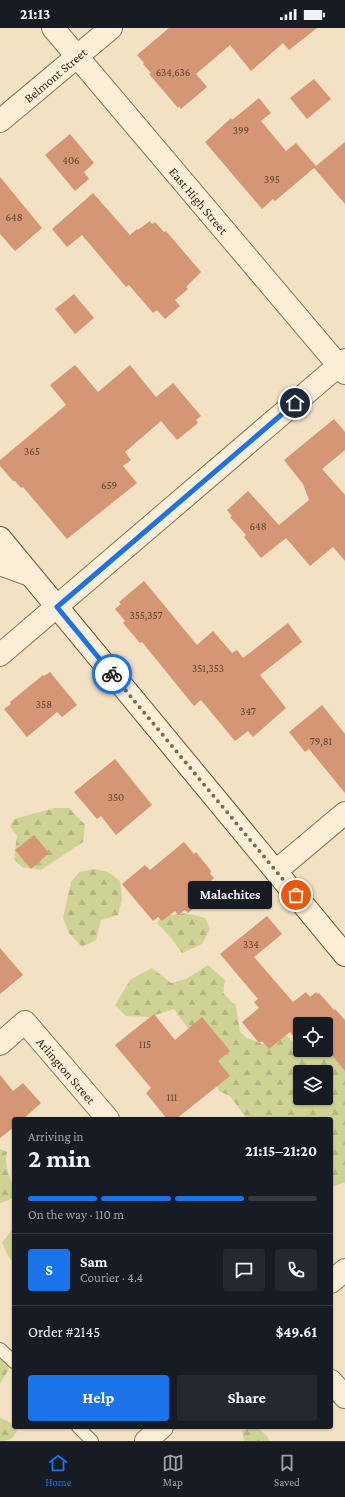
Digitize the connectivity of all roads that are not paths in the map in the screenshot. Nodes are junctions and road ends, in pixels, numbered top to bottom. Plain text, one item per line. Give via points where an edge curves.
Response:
1 (53, 28) edge
2 (111, 28) edge
3 (78, 56) junction
4 (0, 121) edge
5 (343, 366) edge
6 (0, 538) edge
7 (0, 564) edge
8 (30, 575) junction
9 (57, 607) junction
10 (0, 655) edge
11 (345, 813) edge
12 (276, 871) junction
13 (345, 955) edge
14 (0, 1044) edge
15 (106, 1117) edge
16 (345, 1270) edge
17 (333, 1280) edge
18 (0, 1349) edge
19 (12, 1360) edge
20 (333, 1383) edge
21 (345, 1397) edge
22 (80, 1429) edge
23 (160, 1429) edge
24 (92, 1441) edge
25 (146, 1441) edge

1 - 3 street, East High Street
2 - 3 street, Belmont Street
3 - 4 street, Belmont Street
3 - 5 street, East High Street
5 - 9 street
6 - 8 street
7 - 8 street
8 - 9 street
9 - 10 street
9 - 12 street
11 - 12 street
12 - 13 street
14 - 15 street, Arlington Street via 25,1022
16 - 17 street
18 - 19 lane
20 - 21 street
22 - 24 lane
23 - 25 street

